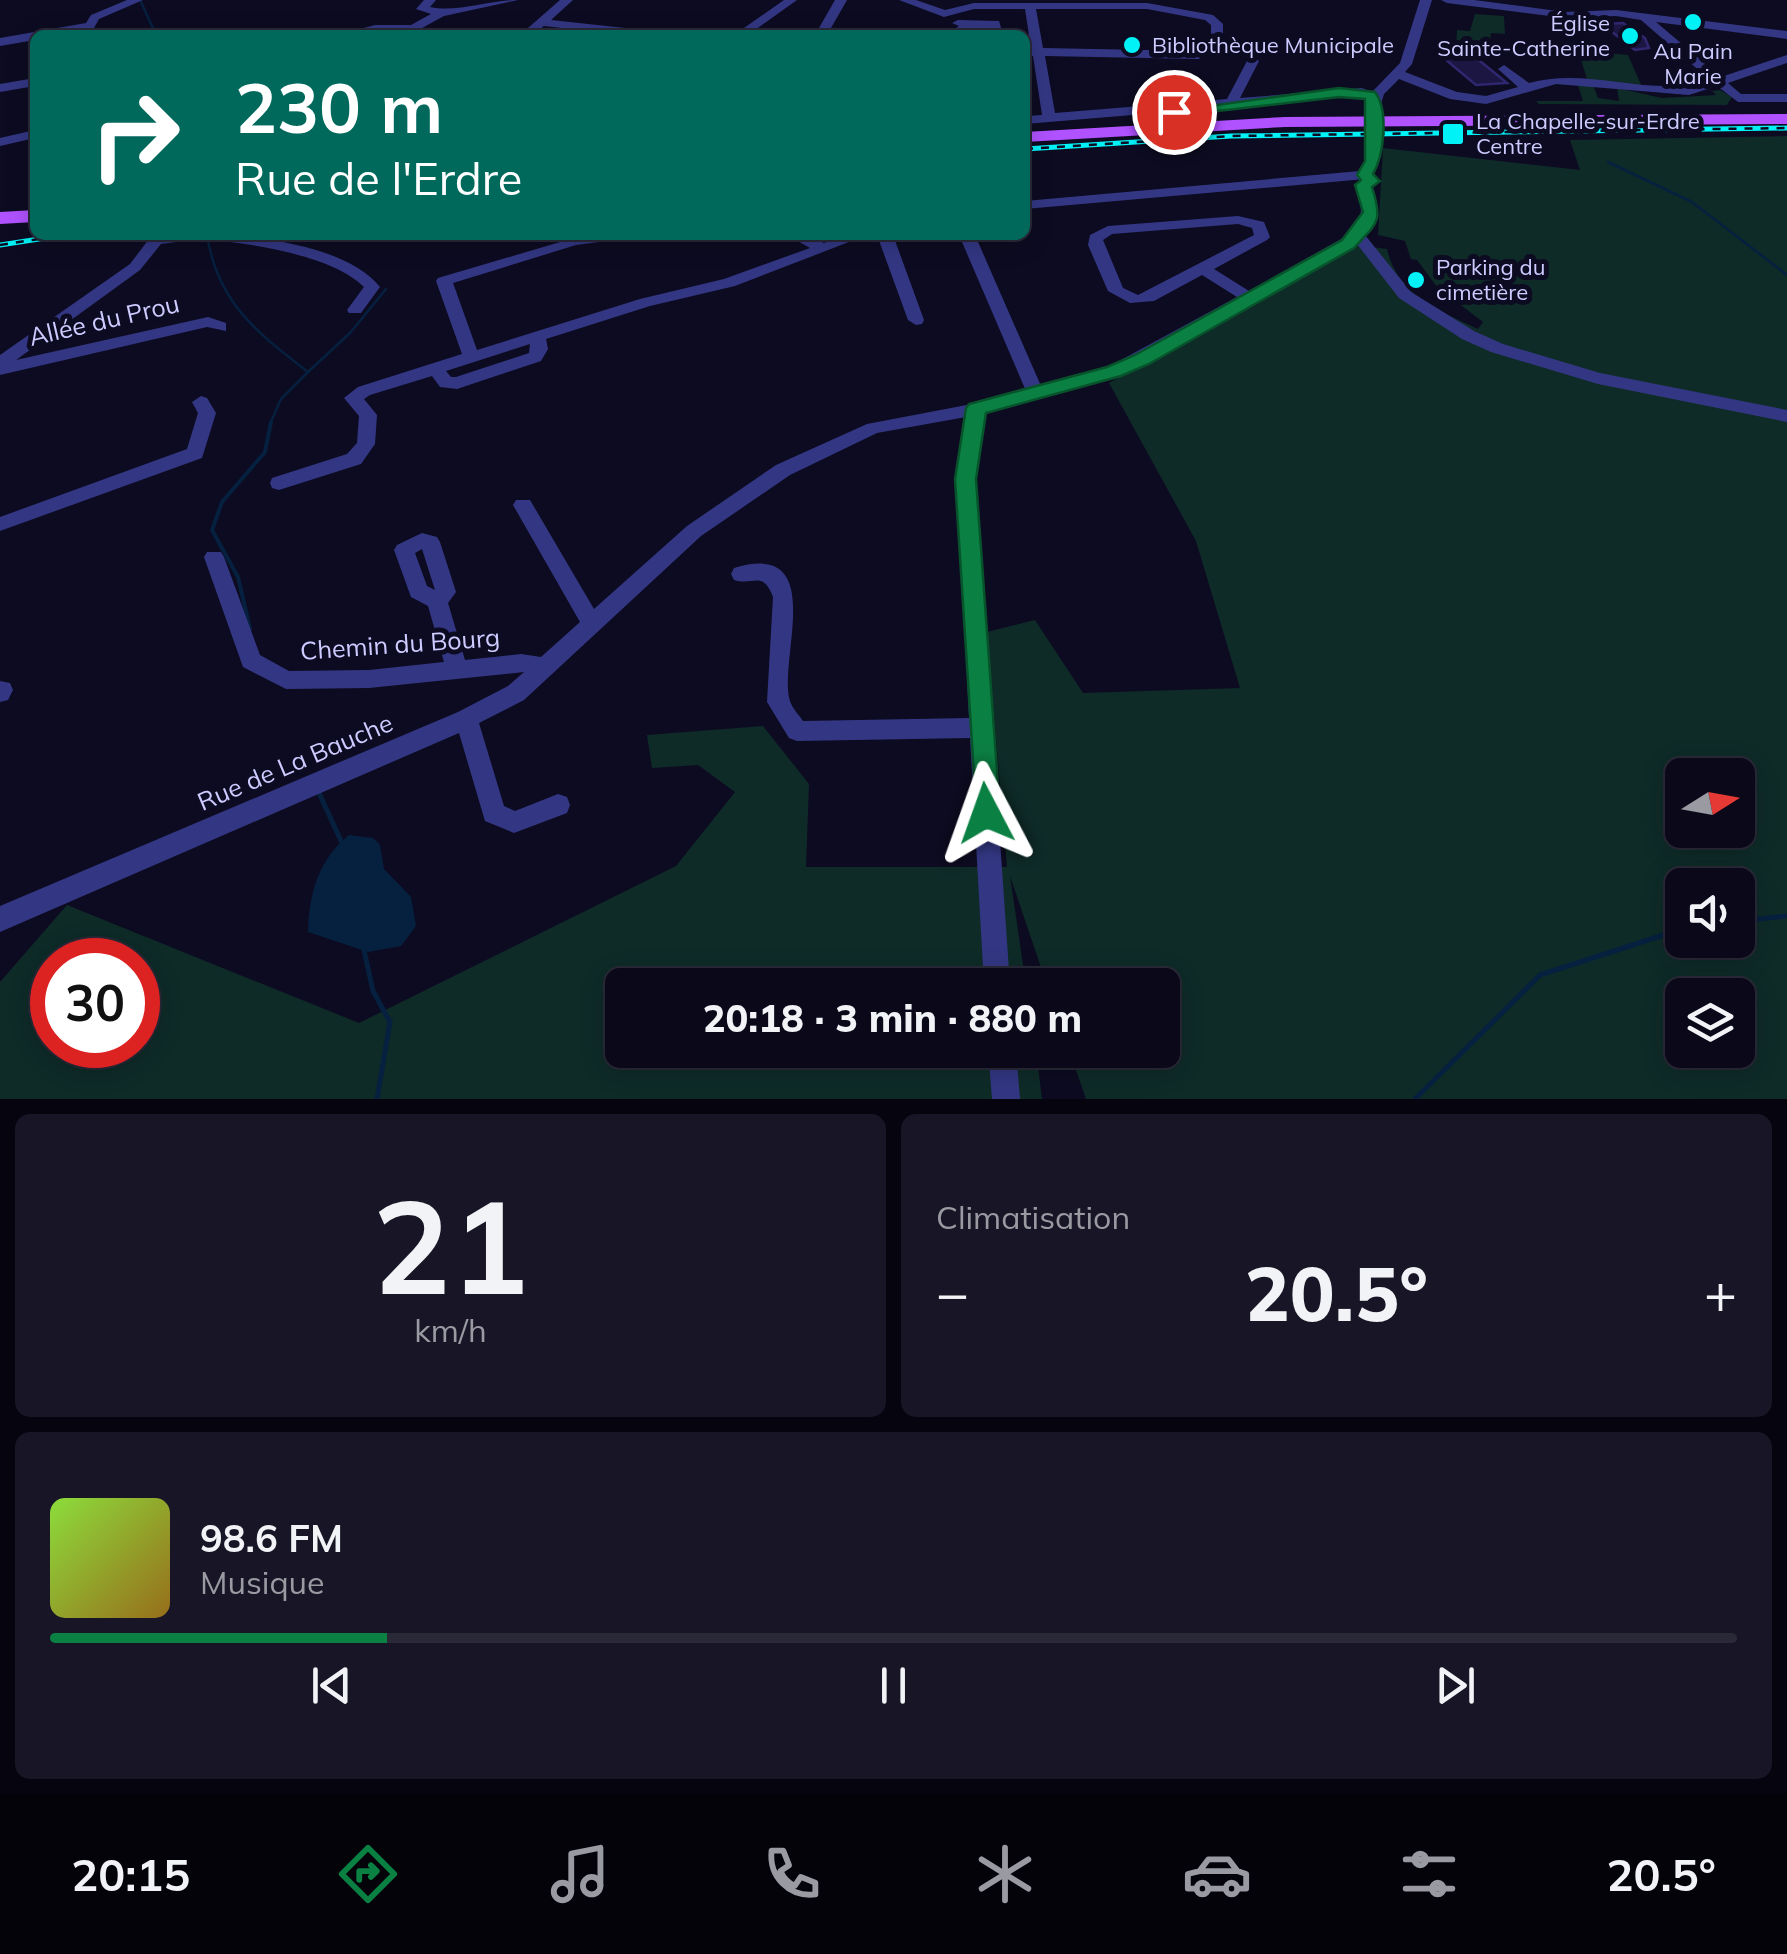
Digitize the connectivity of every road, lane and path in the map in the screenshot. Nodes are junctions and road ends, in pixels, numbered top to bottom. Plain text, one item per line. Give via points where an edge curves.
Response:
1 (137, 0) edge
2 (512, 0) edge
3 (791, 0) edge
4 (841, 0) edge
5 (906, 0) edge
6 (1426, 0) edge
7 (1447, 0) edge
8 (1631, 0) edge
9 (762, 2) edge
10 (556, 3) edge
11 (1060, 3) edge
12 (426, 4) edge
13 (1525, 5) edge
14 (1030, 6) junction
15 (441, 13) junction
16 (772, 13) junction
17 (1627, 16) junction
18 (650, 18) dead end
19 (1062, 20) dead end
20 (1646, 20) junction
21 (542, 22) junction
22 (956, 25) edge
23 (85, 29) edge
24 (366, 30) edge
25 (392, 30) edge
26 (414, 30) edge
27 (532, 30) edge
28 (610, 30) edge
29 (639, 30) edge
30 (747, 30) edge
31 (824, 30) edge
32 (1787, 35) edge
33 (30, 36) edge
34 (0, 42) edge
35 (1031, 52) edge
36 (1787, 59) edge
37 (1253, 61) dead end
38 (1504, 69) dead end
39 (1400, 75) junction
40 (30, 83) edge
41 (1720, 84) junction
42 (1526, 87) junction
43 (0, 88) edge
44 (1787, 98) edge
45 (1231, 102) junction
46 (1364, 105) junction
47 (1049, 116) junction
48 (1787, 118) edge
49 (1030, 119) edge
50 (30, 135) edge
51 (1030, 137) edge
52 (0, 142) edge
53 (1360, 180) junction
54 (1030, 205) edge
55 (30, 216) edge
56 (0, 218) edge
57 (1358, 236) junction
58 (157, 240) edge
59 (256, 240) edge
60 (581, 240) edge
61 (806, 240) edge
62 (841, 240) edge
63 (887, 240) edge
64 (969, 240) edge
65 (819, 246) junction
66 (1205, 270) junction
67 (1251, 298) junction
68 (355, 310) dead end
69 (916, 320) dead end
70 (220, 326) dead end
71 (537, 338) junction
72 (471, 357) junction
73 (0, 366) edge
74 (435, 368) junction
75 (1036, 394) junction
76 (202, 402) dead end
77 (976, 408) junction
78 (1787, 416) edge
79 (278, 483) dead end
80 (523, 505) dead end
81 (0, 524) edge
82 (214, 557) dead end
83 (741, 574) dead end
84 (437, 601) dead end
85 (593, 626) junction
86 (547, 667) junction
87 (457, 668) junction
88 (466, 720) junction
89 (981, 728) junction
90 (558, 805) dead end
91 (0, 919) edge
92 (996, 968) edge
93 (1003, 1068) edge
94 (1006, 1099) edge

1 - 23 street via 99,15
2 - 15 street
3 - 16 street
4 - 31 street
5 - 22 street
6 - 39 street
7 - 13 street
8 - 17 street via 1637,8
9 - 16 street
10 - 21 street
11 - 14 street
11 - 19 street
11 - 35 street via 1155,7 1209,17 1218,30 1199,55
12 - 15 street
13 - 17 street via 1558,14
14 - 22 street via 974,6
14 - 35 street
15 - 26 street
16 - 30 street
17 - 20 street
18 - 29 street
20 - 32 street
20 - 41 street
21 - 27 street
21 - 28 street
24 - 25 street
33 - 34 street
35 - 47 street
36 - 41 street
37 - 45 street
38 - 42 street
39 - 42 street via 1479,100 1506,98
39 - 46 street
40 - 43 street
41 - 42 street via 1658,91 1562,80
41 - 44 street via 1738,98
45 - 46 street via 1327,94
45 - 47 street via 1180,112
46 - 53 street via 1372,161
47 - 49 street
48 - 51 main road via 1285,122
50 - 52 street
53 - 54 street
53 - 57 street via 1372,212
55 - 56 main road
57 - 67 street, Rue de La Bauche
57 - 78 street via 1404,295 1497,348 1598,378
58 - 73 street via 135,267
59 - 68 street via 353,271 372,287
60 - 72 street via 444,281
61 - 65 street
62 - 65 street
63 - 69 street
64 - 75 street
65 - 71 street via 728,282
66 - 66 street via 1148,298 1126,297 1116,290 1095,238 1108,230 1238,220 1264,230
66 - 67 street
67 - 75 street, Rue de La Bauche via 1142,360
70 - 73 street, Allée du Prou via 195,324
71 - 72 street
71 - 74 street via 536,357 457,383 446,383
72 - 74 street
74 - 79 street via 353,398 368,415 366,444 354,459
75 - 77 street, Rue de La Bauche
76 - 81 street via 207,412 195,453
77 - 85 street, Rue de La Bauche via 874,428 783,470 694,531
77 - 89 street via 966,479
80 - 85 street
82 - 87 street, Chemin du Bourg via 251,661 286,680
83 - 89 street via 764,572 777,580 783,597 778,702 797,731
84 - 87 street
85 - 86 street, Rue de La Bauche
86 - 87 street, Chemin du Bourg
86 - 88 street, Rue de La Bauche
88 - 90 street via 494,813 514,822
88 - 91 street, Rue de La Bauche
89 - 92 street
93 - 94 street

